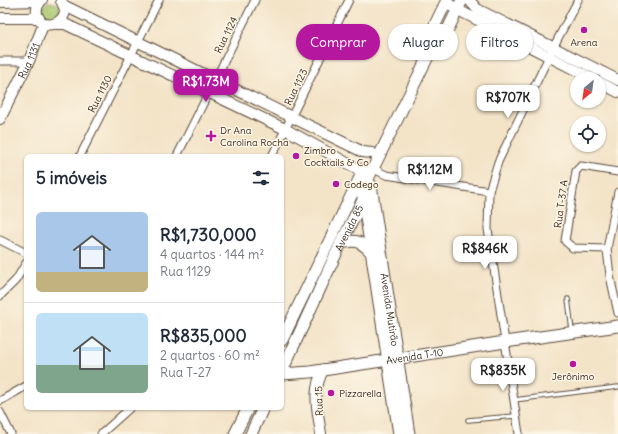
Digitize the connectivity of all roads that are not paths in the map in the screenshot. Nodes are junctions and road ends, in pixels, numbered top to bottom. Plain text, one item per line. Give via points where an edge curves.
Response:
1 (159, 0) edge
2 (254, 0) edge
3 (349, 0) edge
4 (446, 0) edge
5 (469, 0) edge
6 (578, 0) edge
7 (41, 1) edge
8 (0, 2) edge
9 (62, 2) edge
10 (460, 5) edge
11 (0, 18) edge
12 (41, 21) junction
13 (55, 24) junction
14 (435, 24) edge
15 (138, 42) junction
16 (551, 52) junction
17 (131, 55) junction
18 (418, 60) edge
19 (426, 60) edge
20 (0, 61) edge
21 (29, 61) junction
22 (582, 72) edge
23 (216, 79) junction
24 (618, 80) edge
25 (606, 86) edge
26 (209, 92) junction
27 (618, 92) edge
28 (3, 106) edge
29 (292, 117) junction
30 (0, 119) edge
31 (285, 130) junction
32 (372, 153) junction
33 (81, 154) edge
34 (178, 154) edge
35 (273, 154) edge
36 (378, 171) junction
37 (618, 172) edge
38 (361, 175) junction
39 (371, 185) junction
40 (489, 191) junction
41 (618, 192) edge
42 (363, 200) junction
43 (0, 240) edge
44 (341, 243) junction
45 (607, 249) junction
46 (24, 252) edge
47 (371, 252) junction
48 (24, 266) edge
49 (0, 296) edge
50 (568, 299) dead end
51 (618, 313) edge
52 (618, 326) edge
53 (572, 333) junction
54 (284, 336) edge
55 (505, 345) junction
56 (292, 351) junction
57 (393, 359) junction
58 (284, 369) edge
59 (324, 369) junction
60 (310, 372) junction
61 (284, 373) edge
62 (24, 387) edge
63 (618, 387) edge
64 (514, 400) junction
65 (0, 401) edge
66 (128, 410) edge
67 (247, 410) edge
68 (262, 410) edge
69 (0, 412) edge
70 (516, 416) junction
71 (468, 420) dead end
72 (242, 421) junction
73 (11, 434) edge
74 (101, 434) edge
75 (227, 434) edge
76 (235, 434) edge
77 (250, 434) edge
78 (321, 434) edge
79 (399, 434) edge
80 (409, 434) edge
81 (519, 434) edge

1 - 15 street, Rua 1130
2 - 23 street, Rua 1124
3 - 29 street, Rua 1123
4 - 10 main road
4 - 14 main road, Avenida 85
5 - 16 main road via 477,9
6 - 16 street
7 - 8 main road
7 - 12 main road, Rua 1131 via 36,12
9 - 13 main road via 65,9 62,18
9 - 15 main road
10 - 16 main road
10 - 36 main road, Avenida 85
11 - 12 main road
12 - 13 main road
12 - 21 main road, Rua 1131
13 - 17 main road via 65,24
15 - 17 street, Rua 1130
15 - 23 main road
16 - 22 main road
16 - 24 main road
16 - 40 street via 498,162
17 - 26 main road
17 - 33 street, Rua 1130
18 - 32 main road, Avenida 85
19 - 42 main road via 362,191
20 - 21 street
21 - 28 main road, Rua 1131
23 - 26 street, Rua 1124
23 - 29 main road
25 - 27 main road
26 - 31 main road
26 - 34 street, Rua 1124
28 - 30 main road, Rua 1131
29 - 31 street, Rua 1123
29 - 32 main road via 364,152
31 - 35 street, Rua 1123
31 - 38 main road via 358,169
32 - 38 main road, Avenida 85
36 - 39 main road, Avenida 85
36 - 40 street via 386,175
37 - 45 street, Rua T-37 A via 581,166 576,171 565,241 573,248
38 - 54 main road, Avenida 85
39 - 42 main road, Avenida 85
39 - 57 main road, Avenida Mutirão
40 - 55 street via 488,229
41 - 45 street
42 - 44 main road, Avenida 85
42 - 47 main road, Avenida Mutirão
43 - 46 street
44 - 47 main road via 356,241
44 - 56 main road, Avenida 85
45 - 51 street
47 - 57 main road, Avenida Mutirão
48 - 49 street via 16,280
50 - 53 lane
52 - 53 main road, Avenida T-10
53 - 55 main road, Avenida T-10
55 - 57 main road, Avenida T-10
55 - 64 street
56 - 58 main road, Avenida 85
56 - 60 main road via 296,364
57 - 59 main road, Avenida T-10
57 - 79 main road, Avenida Mutirão
57 - 80 main road, Avenida Mutirão
59 - 60 main road, Avenida T-10
59 - 78 main road, Rua 15 via 316,388
60 - 61 main road, Avenida T-10
62 - 65 street
63 - 64 lane
64 - 70 street
66 - 74 street
67 - 72 main road
68 - 77 main road
69 - 73 street
70 - 71 lane
70 - 81 street
72 - 75 main road
72 - 76 main road

